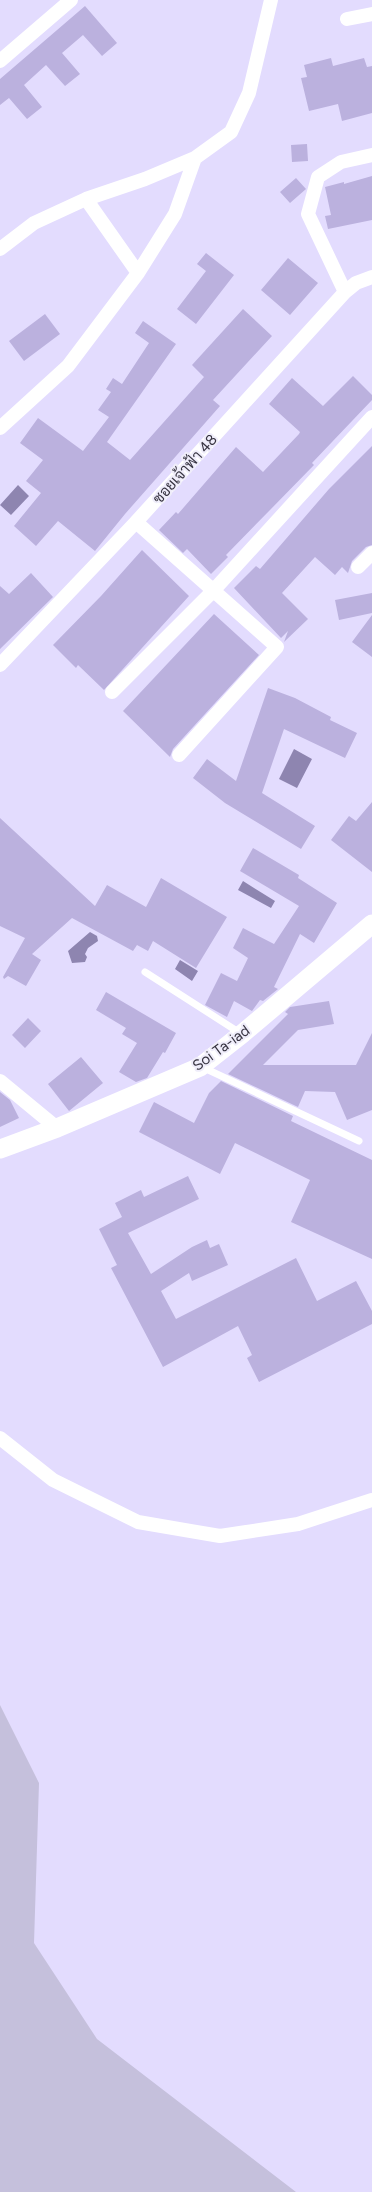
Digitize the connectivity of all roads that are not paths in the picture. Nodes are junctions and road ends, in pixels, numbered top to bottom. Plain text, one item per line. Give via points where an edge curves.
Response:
1 (71, 0) edge
2 (271, 0) edge
3 (372, 14) edge
4 (347, 19) dead end
5 (0, 61) edge
6 (372, 154) edge
7 (195, 158) junction
8 (86, 199) junction
9 (0, 249) edge
10 (138, 273) junction
11 (372, 277) edge
12 (345, 292) junction
13 (372, 417) edge
14 (0, 428) edge
15 (136, 522) junction
16 (372, 553) edge
17 (358, 567) dead end
18 (213, 590) junction
19 (0, 665) edge
20 (112, 692) dead end
21 (179, 755) dead end
22 (372, 924) edge
23 (145, 972) dead end
24 (242, 1034) junction
25 (200, 1066) junction
26 (0, 1081) edge
27 (57, 1128) junction
28 (359, 1141) dead end
29 (0, 1149) edge
30 (0, 1438) edge
31 (372, 1500) edge

1 - 5 street
2 - 7 street via 249,93 231,132
3 - 4 street
6 - 12 street via 341,162 318,177 308,214
7 - 8 street via 145,179
7 - 10 street via 175,214
8 - 9 street via 34,223
8 - 10 street
10 - 14 street via 68,366
11 - 12 street, ซอยเจ้าฟ้า 48 via 356,283
12 - 15 street, ซอยเจ้าฟ้า 48
13 - 18 street
15 - 18 street
15 - 19 street, ซอยเจ้าฟ้า 48
16 - 17 street
18 - 20 street
18 - 21 street via 277,648
22 - 24 street, Soi Ta-iad
23 - 24 lane
24 - 25 street, Soi Ta-iad
25 - 27 street, Soi Ta-iad
25 - 28 lane
26 - 27 street
27 - 29 street, Soi Ta-iad
30 - 31 street via 53,1480 138,1522 213,1535 298,1524

